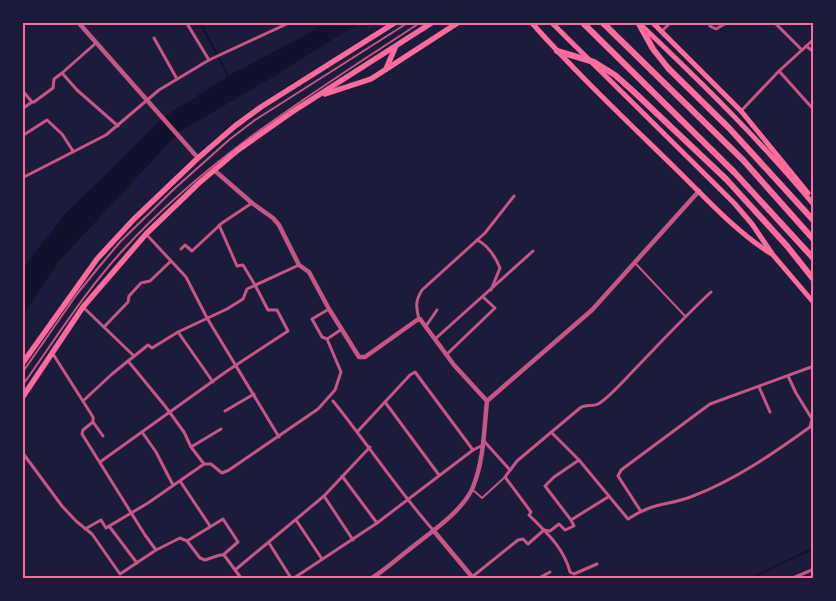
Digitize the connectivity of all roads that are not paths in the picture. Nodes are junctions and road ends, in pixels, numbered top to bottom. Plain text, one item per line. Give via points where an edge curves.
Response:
1 (78, 22) edge
2 (186, 22) edge
3 (291, 22) edge
4 (396, 22) edge
5 (409, 22) edge
6 (421, 22) edge
7 (434, 22) edge
8 (459, 22) edge
9 (532, 22) edge
10 (551, 22) edge
11 (582, 22) edge
12 (602, 22) edge
13 (638, 22) edge
14 (652, 22) edge
15 (671, 22) edge
16 (708, 22) edge
17 (728, 22) edge
18 (774, 22) edge
19 (661, 32) junction
20 (154, 38) dead end
21 (814, 39) edge
22 (96, 44) junction
23 (806, 46) junction
24 (395, 48) junction
25 (557, 50) junction
26 (802, 50) junction
27 (814, 52) edge
28 (209, 60) junction
29 (386, 70) junction
30 (779, 71) junction
31 (62, 73) junction
32 (177, 79) junction
33 (22, 90) edge
34 (309, 101) junction
35 (32, 102) junction
36 (147, 102) junction
37 (22, 109) edge
38 (741, 110) junction
39 (814, 110) edge
40 (118, 126) junction
41 (22, 136) edge
42 (73, 151) junction
43 (198, 158) junction
44 (214, 170) junction
45 (22, 178) edge
46 (698, 191) junction
47 (514, 196) dead end
48 (814, 203) edge
49 (252, 204) junction
50 (814, 221) edge
51 (219, 225) junction
52 (146, 234) junction
53 (477, 240) junction
54 (814, 240) edge
55 (181, 249) dead end
56 (533, 251) dead end
57 (773, 255) junction
58 (814, 259) edge
59 (171, 261) junction
60 (634, 262) junction
61 (299, 265) junction
62 (814, 280) edge
63 (255, 285) junction
64 (490, 290) junction
65 (711, 292) dead end
66 (483, 297) junction
67 (814, 303) edge
68 (83, 307) junction
69 (329, 309) junction
70 (437, 310) dead end
71 (685, 316) junction
72 (207, 318) junction
73 (418, 319) junction
74 (426, 326) junction
75 (104, 327) junction
76 (342, 329) junction
77 (178, 332) junction
78 (435, 339) junction
79 (327, 340) junction
80 (52, 354) junction
81 (446, 355) junction
82 (134, 356) junction
83 (128, 361) junction
84 (22, 364) edge
85 (236, 365) junction
86 (814, 366) edge
87 (22, 373) edge
88 (788, 376) junction
89 (213, 382) junction
90 (22, 386) edge
91 (759, 387) junction
92 (254, 394) junction
93 (22, 398) edge
94 (333, 400) dead end
95 (487, 400) junction
96 (83, 401) junction
97 (385, 402) junction
98 (225, 411) dead end
99 (770, 412) dead end
100 (170, 413) junction
101 (93, 422) junction
102 (221, 429) dead end
103 (142, 432) junction
104 (358, 432) junction
105 (551, 432) junction
106 (103, 436) dead end
107 (279, 437) junction
108 (483, 442) junction
109 (191, 447) junction
110 (370, 447) junction
111 (473, 450) junction
112 (22, 452) edge
113 (579, 460) junction
114 (100, 462) junction
115 (204, 464) junction
116 (510, 470) junction
117 (439, 474) junction
118 (342, 476) junction
119 (505, 477) junction
120 (180, 480) junction
121 (173, 485) junction
122 (472, 489) junction
123 (324, 496) junction
124 (608, 497) junction
125 (407, 499) junction
126 (640, 510) junction
127 (132, 513) junction
128 (296, 520) junction
129 (570, 520) junction
130 (377, 523) junction
131 (109, 526) junction
132 (210, 526) junction
133 (85, 529) junction
134 (433, 530) junction
135 (544, 530) junction
136 (353, 540) junction
137 (187, 541) junction
138 (269, 542) junction
139 (156, 550) junction
140 (223, 555) junction
141 (322, 559) junction
142 (136, 563) junction
143 (597, 564) dead end
144 (814, 569) edge
145 (235, 570) junction
146 (550, 572) dead end
147 (241, 578) edge
148 (292, 578) edge
149 (372, 578) edge
150 (472, 578) edge
151 (539, 578) edge
152 (793, 578) edge

1 - 22 street
2 - 28 street
3 - 28 street
4 - 43 highway via 261,107
5 - 87 lane via 255,120 181,183 98,268
6 - 90 lane via 282,113 198,176 102,274
7 - 24 highway
8 - 29 highway
9 - 25 main road
10 - 57 main road via 734,203
11 - 58 highway via 735,173
12 - 54 highway via 742,160
13 - 48 main road via 747,128
13 - 50 highway via 668,68 729,128
14 - 19 main road
15 - 19 street
16 - 17 street via 716,29
18 - 26 street
19 - 38 main road
20 - 32 street
21 - 23 street
22 - 31 street
22 - 36 street
23 - 26 street
23 - 27 street
24 - 29 highway
24 - 34 highway
25 - 46 main road
25 - 62 highway via 594,62 633,91 726,179
26 - 30 street
28 - 32 street
29 - 34 highway via 361,83
30 - 38 street
30 - 39 street
31 - 35 street via 54,79 49,92
31 - 40 street
32 - 36 street
33 - 35 street
34 - 44 highway
35 - 37 street
36 - 40 street
36 - 43 street
38 - 48 main road
40 - 42 street
41 - 42 street via 47,120
42 - 45 street
43 - 84 highway via 103,252
44 - 49 street
44 - 52 highway
46 - 57 main road via 758,246
46 - 60 street
47 - 53 street
49 - 51 street
49 - 61 street via 279,225
51 - 55 street via 192,252 185,245
51 - 63 street via 237,266 243,265
52 - 59 street
52 - 68 highway
53 - 64 street via 493,255 500,268
53 - 73 street via 416,298
56 - 64 street
57 - 67 main road
59 - 72 street via 186,278
59 - 75 street via 150,281 141,283
60 - 71 lane
60 - 95 street via 592,310
61 - 63 street
61 - 69 street via 309,272
63 - 72 street via 247,289 243,299
63 - 85 street via 268,310 276,309 288,331
64 - 66 street
65 - 71 street
66 - 78 street
66 - 81 street via 495,308
68 - 75 street
68 - 80 highway
69 - 76 street
69 - 79 street via 312,319
70 - 74 street
71 - 105 street via 600,403 582,406
72 - 77 street
72 - 85 street
73 - 74 street
73 - 76 street via 361,358
74 - 78 street
75 - 82 street
76 - 79 street
77 - 82 street via 152,348 148,345
77 - 89 street
78 - 81 street
79 - 107 street via 341,369 335,390 318,409
80 - 93 highway
80 - 96 street
81 - 95 street
82 - 83 street
83 - 96 street
83 - 100 street
85 - 89 street
85 - 92 street
86 - 88 street
88 - 91 street
88 - 126 street via 812,419 810,427 772,454 713,488
89 - 100 street
91 - 99 street
91 - 126 street via 710,404 621,470 618,476
92 - 98 street
92 - 107 street
94 - 104 street
95 - 108 street
96 - 101 street via 93,416
97 - 104 street
97 - 111 street via 413,372
97 - 117 street
100 - 103 street
100 - 109 street
101 - 106 street
101 - 114 street via 82,433
102 - 109 street
103 - 114 street
103 - 121 street
104 - 110 street
105 - 113 street
105 - 116 street
107 - 115 street via 222,473 211,464
108 - 111 street
108 - 116 street
108 - 122 street
109 - 115 street
110 - 118 street
110 - 125 street
111 - 117 street
112 - 133 street via 62,506
113 - 124 street
113 - 129 street via 545,487
114 - 127 street
115 - 120 street
116 - 119 street
117 - 125 street
118 - 123 street
118 - 130 street
119 - 122 lane via 482,498
119 - 135 street via 531,512 529,515
120 - 121 street
120 - 132 street
121 - 127 street
122 - 134 street via 456,510
123 - 128 street
123 - 136 street
124 - 126 street via 628,519
124 - 129 street
125 - 130 street
125 - 134 street
127 - 131 street
127 - 139 street
128 - 138 street
128 - 141 street
129 - 135 street via 574,526 565,530 559,524 550,531
130 - 136 street
131 - 133 street via 106,528 101,520
131 - 142 street
132 - 137 street
132 - 140 street via 223,519 238,542
133 - 142 street via 120,574
134 - 149 street
134 - 150 street
135 - 143 street via 567,560 570,572 574,574
135 - 150 street via 528,544 524,539 518,540
136 - 141 street
137 - 139 street via 179,538
137 - 140 street via 205,560
138 - 145 street
138 - 148 street
139 - 142 street
140 - 145 street
141 - 148 street
144 - 152 street
145 - 147 street
146 - 151 street

